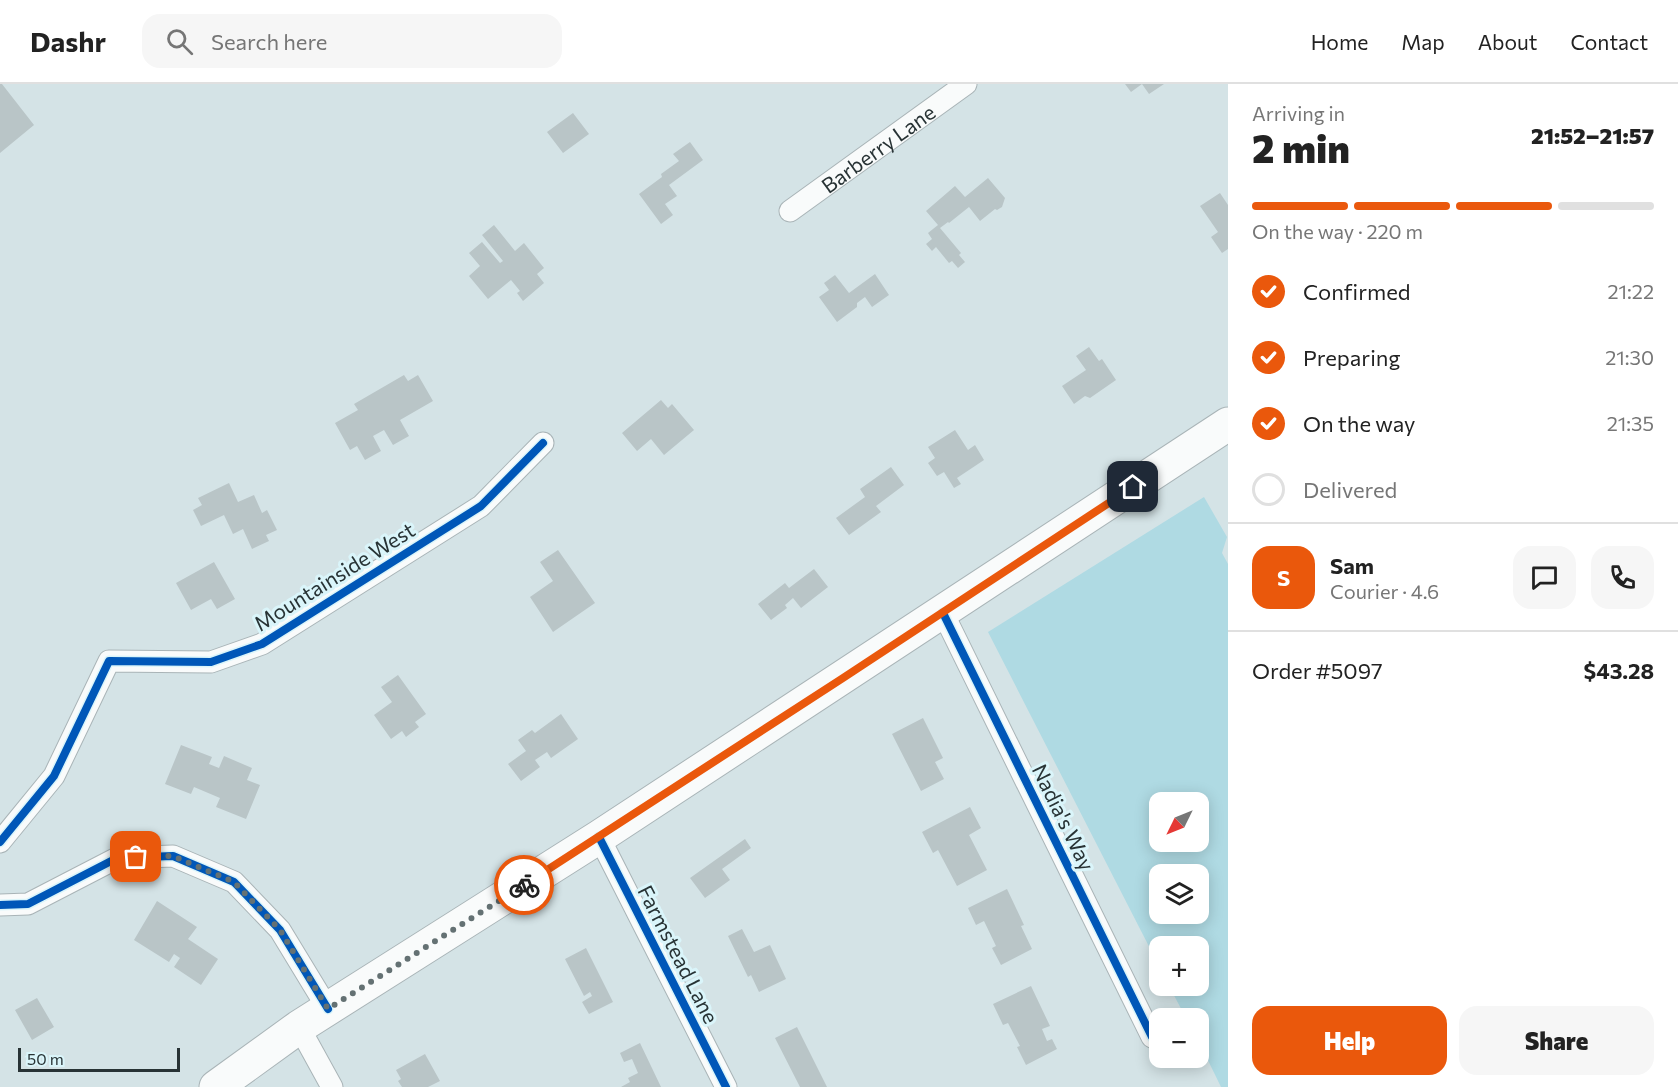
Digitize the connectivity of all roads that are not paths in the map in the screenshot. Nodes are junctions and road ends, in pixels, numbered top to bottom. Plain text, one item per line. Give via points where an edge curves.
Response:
1 (966, 84) edge
2 (790, 211) dead end
3 (1228, 424) edge
4 (543, 443) dead end
5 (943, 613) junction
6 (599, 837) junction
7 (0, 842) edge
8 (0, 905) edge
9 (328, 1009) junction
10 (299, 1027) junction
11 (1149, 1031) edge
12 (216, 1087) edge
13 (332, 1087) edge
14 (726, 1087) edge

1 - 2 street, Barberry Lane
3 - 5 highway
4 - 7 street, Mountainside West via 481,506 262,644 211,662 109,661 54,776
5 - 6 highway
5 - 11 street, Nadia's Way
6 - 9 highway
6 - 14 street, Farmstead Lane
8 - 9 street via 28,904 117,858 173,856 234,882 280,930
9 - 10 highway
10 - 12 highway
10 - 13 street

